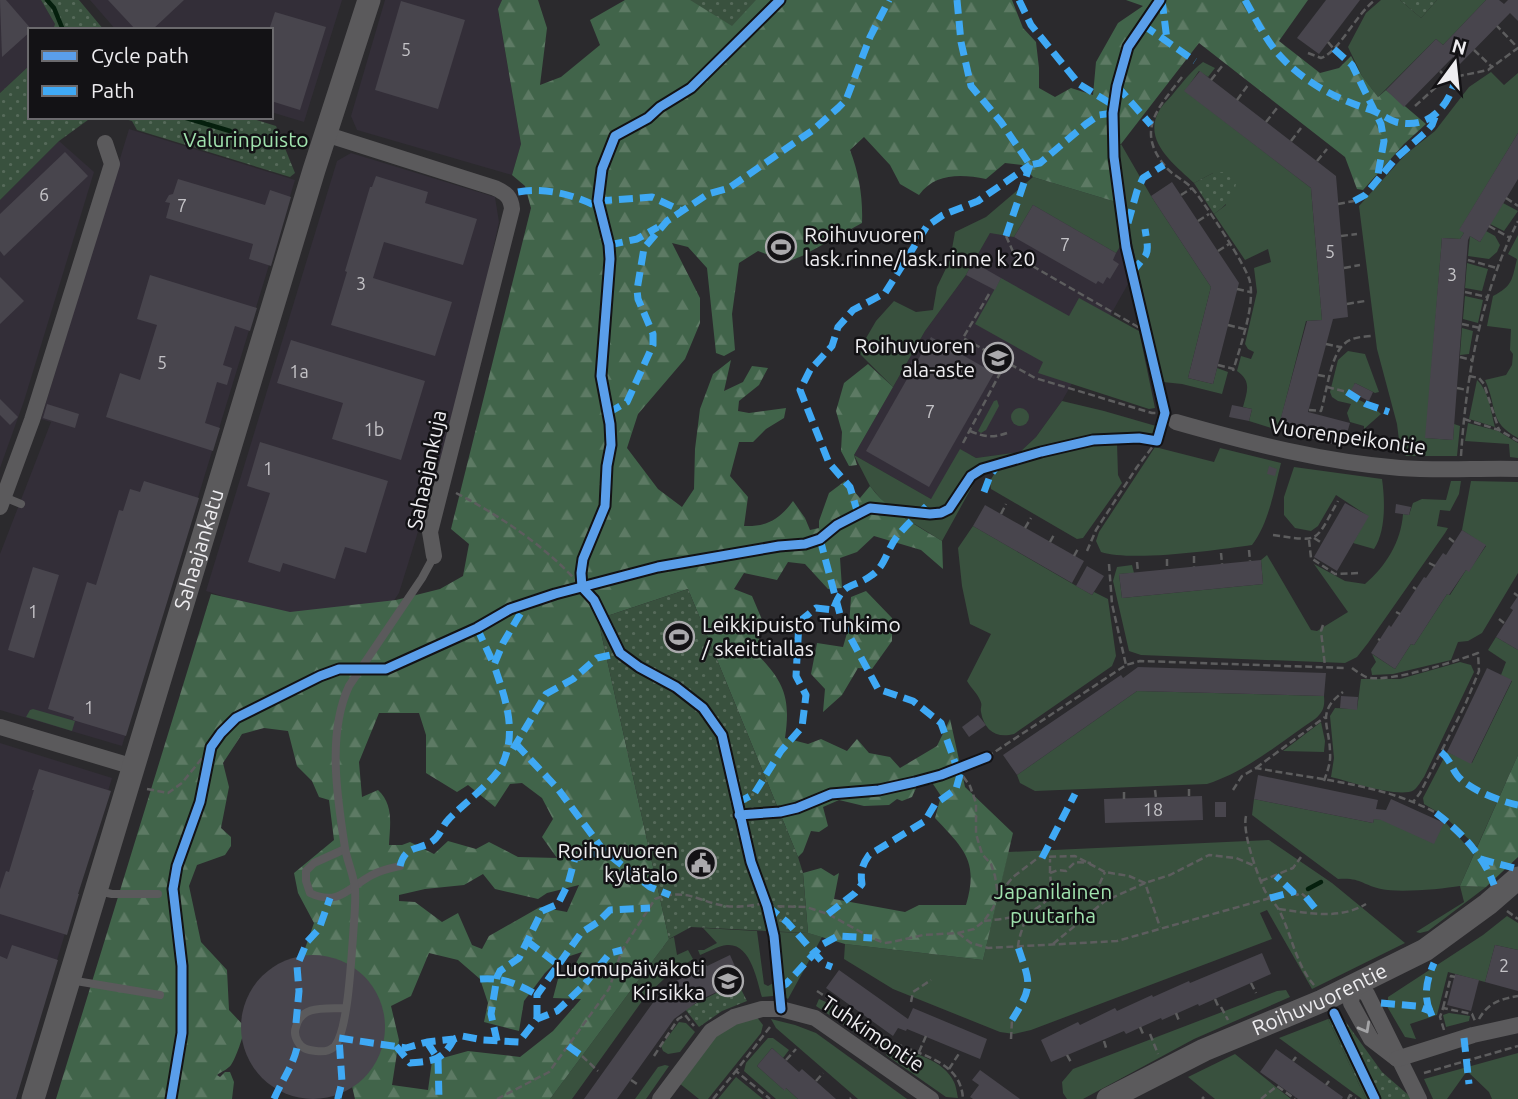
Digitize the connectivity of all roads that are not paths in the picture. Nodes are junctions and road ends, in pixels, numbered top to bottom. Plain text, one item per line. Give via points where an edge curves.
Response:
1 (369, 0) edge
2 (326, 134) junction
3 (105, 143) dead end
4 (1167, 415) road end
5 (1518, 469) edge
6 (2, 502) edge
7 (21, 504) dead end
8 (434, 556) joint
9 (0, 727) edge
10 (134, 767) junction
11 (345, 849) junction
12 (400, 866) dead end
13 (1518, 878) edge
14 (355, 888) junction
15 (97, 891) junction
16 (158, 894) dead end
17 (70, 979) junction
18 (1353, 986) junction
19 (160, 995) dead end
20 (345, 1008) junction
21 (1518, 1025) edge
22 (1398, 1059) junction
23 (33, 1099) edge
24 (660, 1099) edge
25 (931, 1099) edge
26 (1108, 1099) edge
27 (1419, 1099) edge

1 - 2 main road, Sahaajankatu
2 - 8 street, Sahaajankuja via 495,188 511,201 430,532
2 - 10 main road, Sahaajankatu
3 - 6 street via 112,164
4 - 5 street, Vuorenpeikontie via 1257,445 1324,459 1401,468
6 - 7 lane
8 - 11 lane, Sahaajankuja via 342,701 335,748
9 - 10 street
10 - 15 main road, Sahaajankatu
11 - 14 lane, Sahaajankuja
11 - 14 lane via 314,863 306,871 306,881 310,893 323,899
12 - 14 lane via 372,875
13 - 18 main road, Roihuvuorentie via 1425,950
14 - 20 lane, Sahaajankuja
15 - 16 lane
15 - 17 main road, Sahaajankatu
17 - 19 lane
17 - 23 main road, Sahaajankatu
18 - 22 street via 1351,1003 1371,1039
18 - 26 main road, Roihuvuorentie via 1204,1050
20 - 20 lane, Sahaajankuja via 342,1034 333,1048 306,1050 298,1043 296,1023 302,1015 311,1009
21 - 22 street
22 - 27 street
24 - 25 street, Tuhkimontie via 711,1031 734,1017 762,1009 815,1018

